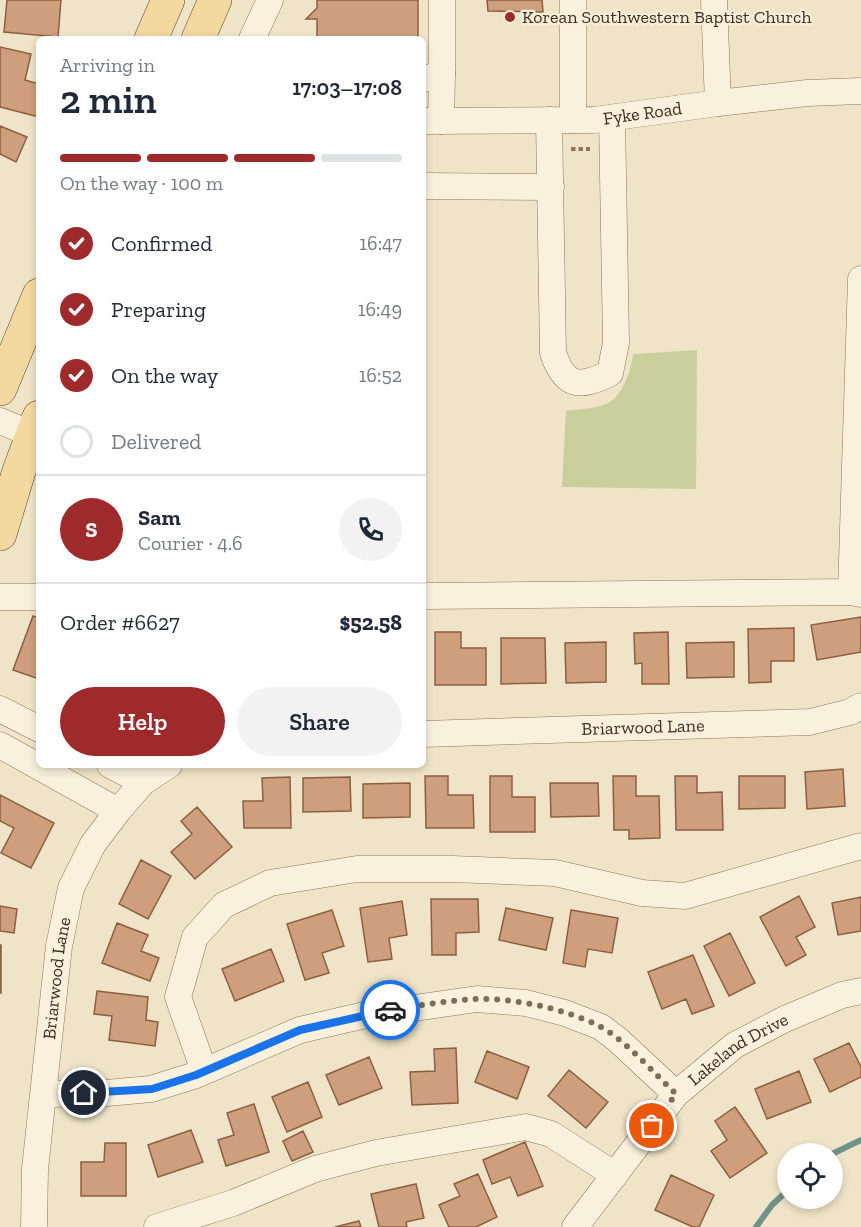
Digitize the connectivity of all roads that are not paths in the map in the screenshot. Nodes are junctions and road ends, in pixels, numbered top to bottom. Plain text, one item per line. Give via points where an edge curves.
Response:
1 (168, 0) edge
2 (215, 0) edge
3 (270, 0) edge
4 (442, 0) edge
5 (573, 0) edge
6 (714, 0) edge
7 (152, 36) edge
8 (199, 36) edge
9 (253, 36) edge
10 (433, 77) edge
11 (861, 91) edge
12 (718, 103) junction
13 (612, 118) junction
14 (561, 120) junction
15 (432, 121) edge
16 (426, 186) edge
17 (550, 187) junction
18 (861, 279) edge
19 (36, 302) edge
20 (0, 389) edge
21 (0, 422) edge
22 (36, 426) edge
23 (0, 534) edge
24 (856, 593) edge
25 (426, 596) edge
26 (0, 597) edge
27 (36, 597) edge
28 (861, 706) edge
29 (0, 709) edge
30 (36, 727) edge
31 (426, 734) edge
32 (0, 745) edge
33 (36, 765) edge
34 (41, 768) edge
35 (116, 768) edge
36 (165, 768) edge
37 (143, 782) junction
38 (118, 811) junction
39 (861, 846) edge
40 (861, 990) edge
41 (204, 1071) junction
42 (44, 1094) junction
43 (676, 1094) junction
44 (615, 1174) junction
45 (34, 1227) edge
46 (157, 1227) edge
47 (575, 1227) edge

1 - 7 main road
2 - 8 main road
3 - 9 street
4 - 10 street
5 - 14 street
6 - 12 street
10 - 15 street
11 - 12 street, Fyke Road
12 - 13 street, Fyke Road
13 - 14 street, Fyke Road
13 - 17 street via 616,343 610,373 590,383 572,382 559,371 554,353
14 - 15 street, Fyke Road
14 - 17 street
16 - 17 street
18 - 24 street
19 - 20 main road
21 - 22 street
22 - 23 main road
24 - 25 street
26 - 27 street
28 - 31 street, Briarwood Lane via 810,722
29 - 30 street
32 - 33 street
34 - 38 street
35 - 37 street
36 - 37 street, Briarwood Lane
37 - 38 street, Briarwood Lane
38 - 42 street, Briarwood Lane via 93,844 71,888 58,946
39 - 41 street via 685,896 642,893 555,873 452,869 357,869 270,883 224,905 195,937 178,997
40 - 43 street, Lakeland Drive via 785,1019 735,1045
41 - 42 street via 152,1089
41 - 43 street via 300,1030 365,1015 477,999 526,1003 565,1012 601,1027
42 - 45 street, Briarwood Lane via 35,1169
43 - 44 street, Lakeland Drive
44 - 46 street via 551,1134 526,1127 376,1153 315,1168 233,1203
44 - 47 street, Lakeland Drive

